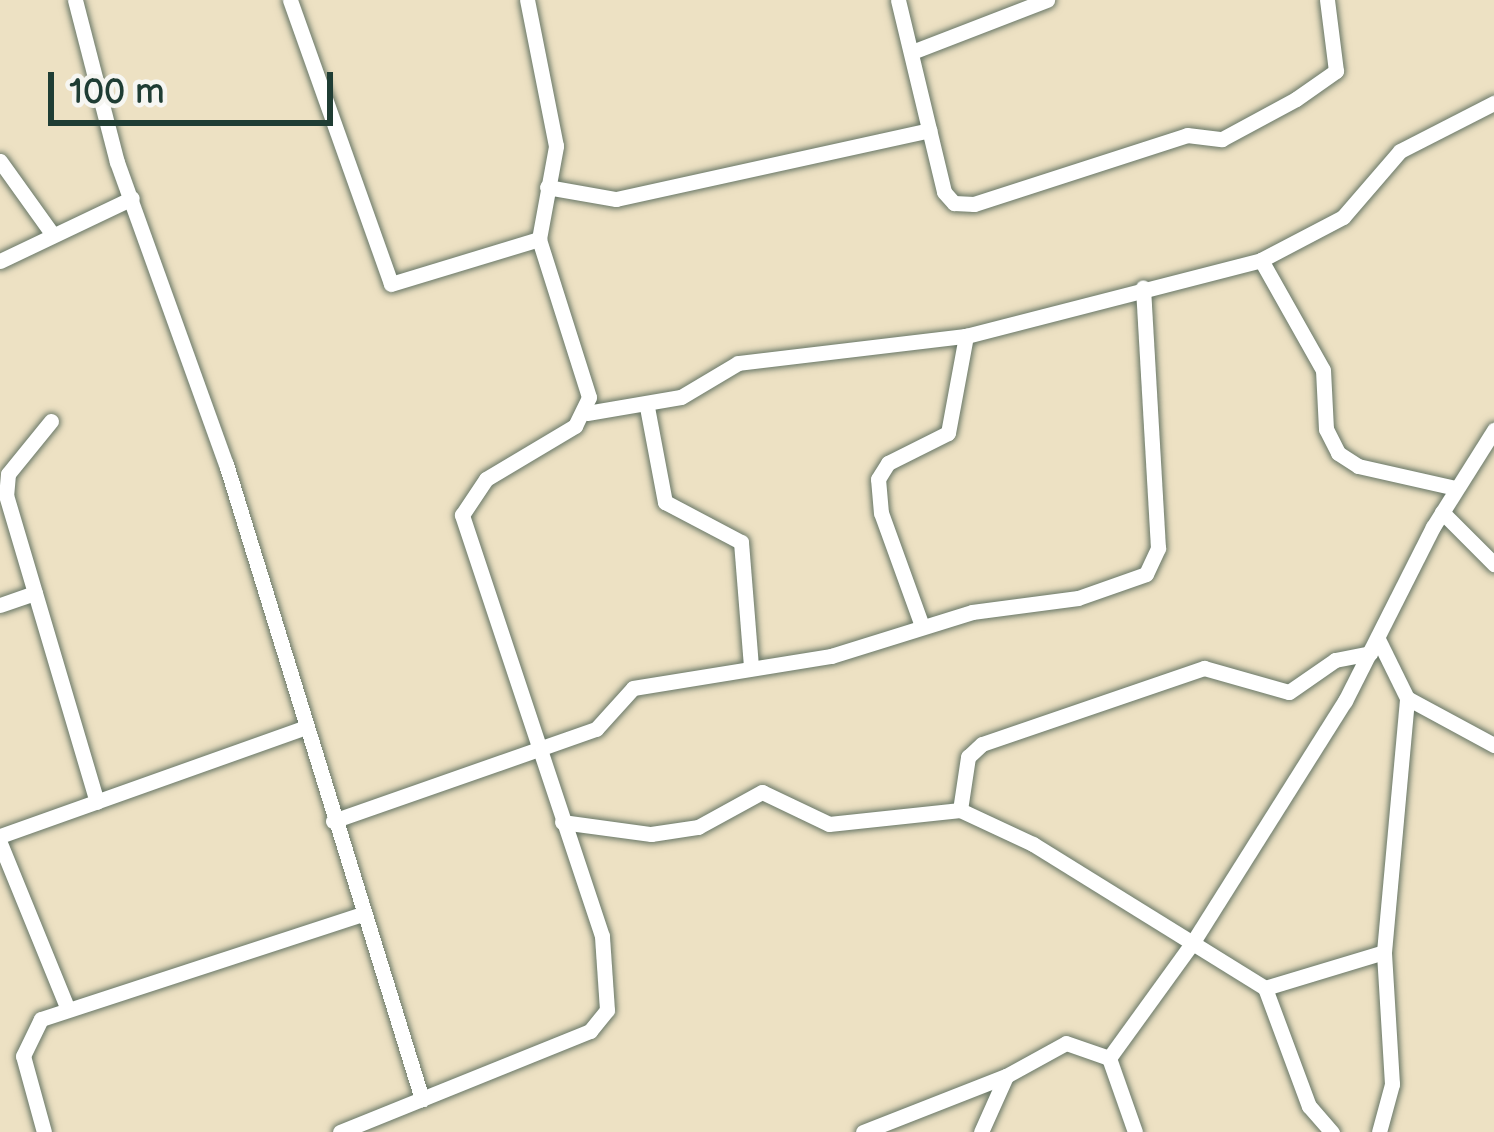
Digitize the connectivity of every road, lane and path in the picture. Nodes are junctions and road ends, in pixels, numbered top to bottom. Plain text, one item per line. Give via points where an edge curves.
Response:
1 (75, 0) edge
2 (290, 0) edge
3 (527, 0) edge
4 (898, 0) edge
5 (1048, 0) edge
6 (1327, 0) edge
7 (912, 52) junction
8 (1494, 103) edge
9 (930, 130) junction
10 (0, 160) edge
11 (547, 187) junction
12 (132, 198) junction
13 (53, 235) junction
14 (539, 239) junction
15 (1261, 260) junction
16 (0, 261) edge
17 (1143, 287) junction
18 (966, 336) junction
19 (647, 407) junction
20 (587, 412) junction
21 (51, 421) dead end
22 (1494, 430) edge
23 (1456, 488) junction
24 (1442, 512) junction
25 (1494, 564) edge
26 (35, 593) junction
27 (0, 605) edge
28 (922, 626) junction
29 (1374, 646) junction
30 (751, 667) junction
31 (1407, 698) junction
32 (304, 728) junction
33 (1494, 745) edge
34 (537, 751) junction
35 (97, 802) junction
36 (960, 810) junction
37 (333, 821) junction
38 (562, 822) junction
39 (0, 839) edge
40 (363, 914) junction
41 (1193, 942) junction
42 (1384, 952) junction
43 (1265, 988) junction
44 (66, 1005) junction
45 (1109, 1058) junction
46 (1006, 1076) junction
47 (422, 1099) junction
48 (395, 1110) junction
49 (44, 1132) edge
50 (340, 1132) edge
51 (398, 1132) edge
52 (865, 1132) edge
53 (981, 1132) edge
54 (1135, 1132) edge
55 (1332, 1132) edge
56 (1379, 1132) edge

1 - 12 street
2 - 14 street via 391,284
3 - 11 street via 556,146
4 - 7 street
5 - 7 street
6 - 9 street via 1336,71 1222,140 1187,135 1015,197 961,204 944,192
7 - 9 street
8 - 15 street via 1400,151 1343,217
9 - 11 street via 616,200
10 - 13 street
11 - 14 street
12 - 13 street
12 - 32 street via 226,464
13 - 16 street
14 - 20 street via 582,370
15 - 17 street
15 - 23 street via 1323,370 1326,429 1338,453 1358,466
17 - 18 street
17 - 28 street via 1156,562 1146,574 1078,598
18 - 19 street via 737,364
18 - 28 street via 948,434 888,463 878,479 881,512
19 - 20 street
19 - 30 street via 665,502 741,542
20 - 34 street via 486,479 462,515
21 - 26 street via 5,484
22 - 23 street
23 - 24 street
24 - 25 street
24 - 29 street
26 - 27 street
26 - 35 street
28 - 30 street via 830,656
29 - 31 street
29 - 36 street via 1335,660 1289,692 1204,668 982,744 968,757
29 - 41 street
30 - 34 street via 633,688 596,729
31 - 33 street
31 - 42 street
32 - 35 street
32 - 37 street
34 - 37 street
34 - 38 street
35 - 39 street
36 - 38 street via 829,824 762,791 698,826 667,832
36 - 41 street via 1034,844
37 - 40 street
38 - 47 street via 608,964 602,1022
39 - 44 street
40 - 44 street
40 - 47 street
41 - 43 street
41 - 45 street
42 - 43 street
42 - 56 street via 1393,1084
43 - 55 street via 1309,1106
44 - 49 street via 33,1029 23,1056
45 - 46 street via 1066,1043
45 - 54 street
46 - 52 street
46 - 53 street
47 - 48 street
48 - 50 street
48 - 51 street

